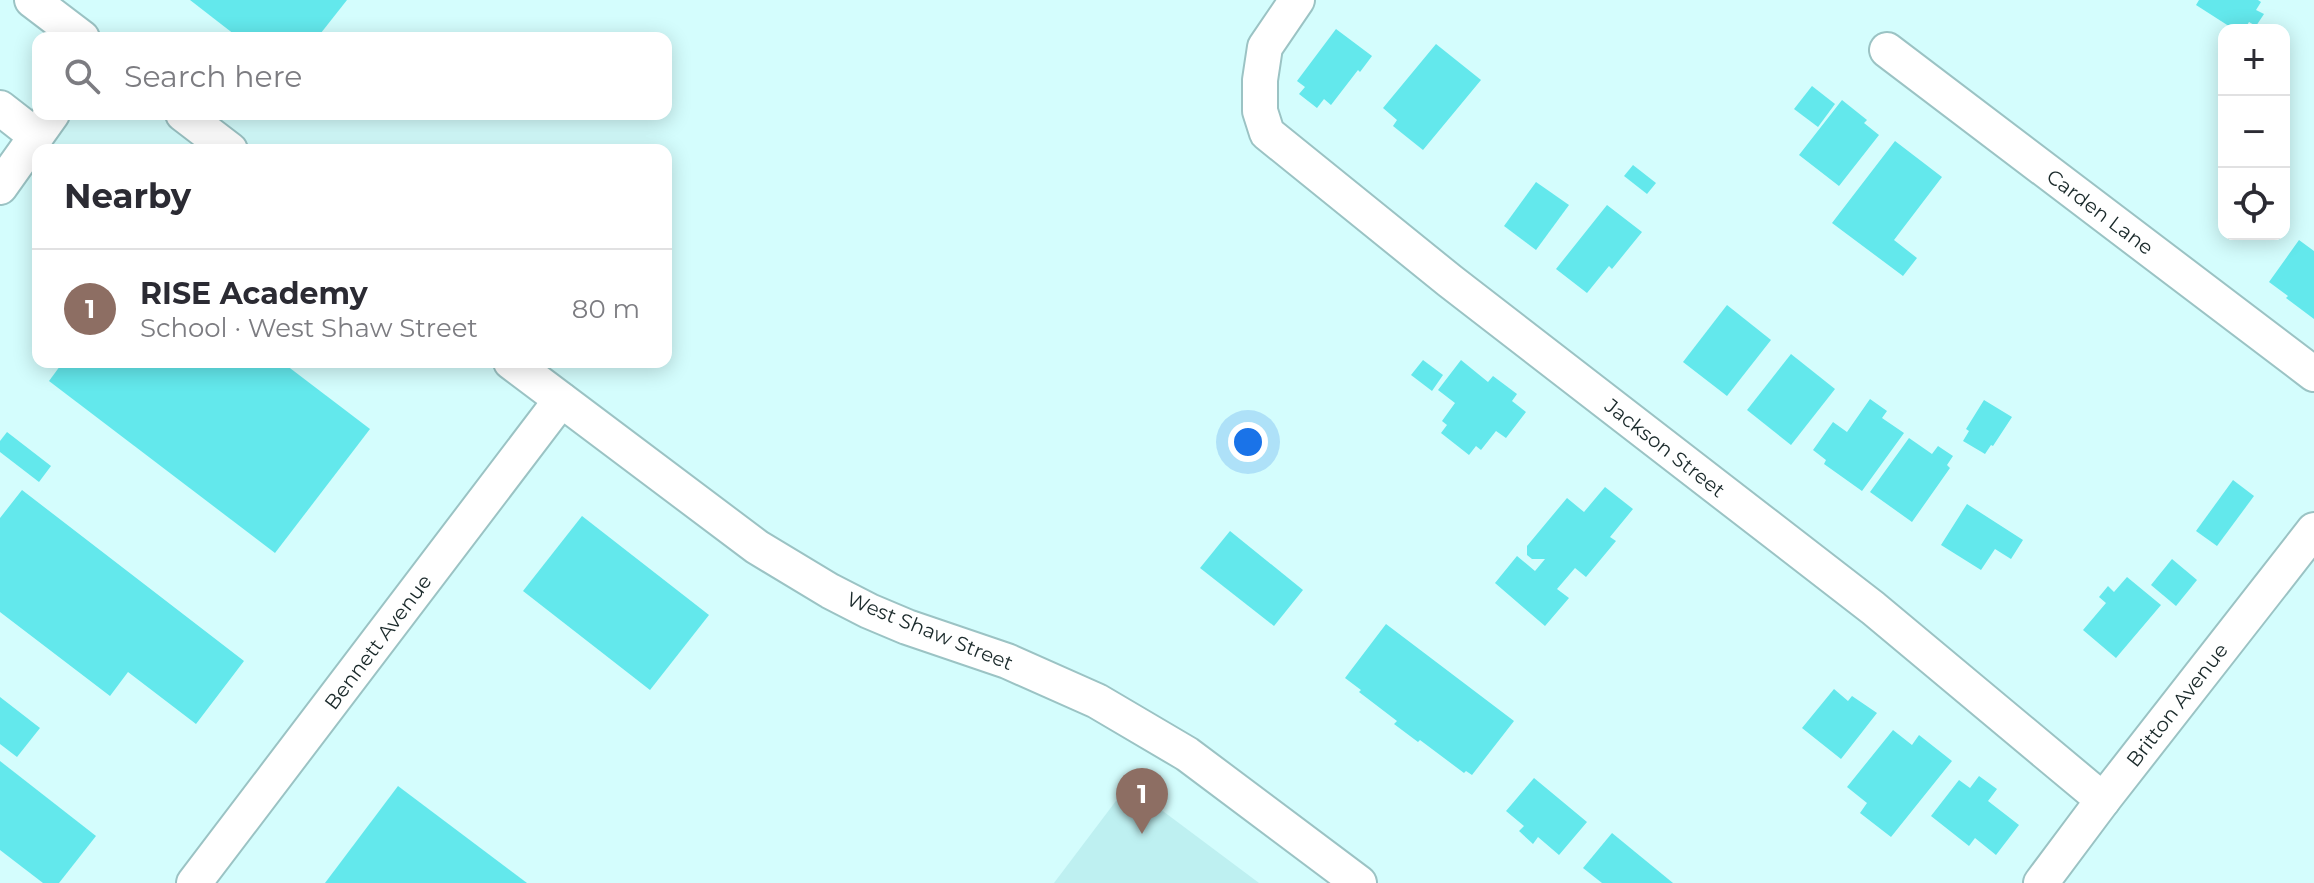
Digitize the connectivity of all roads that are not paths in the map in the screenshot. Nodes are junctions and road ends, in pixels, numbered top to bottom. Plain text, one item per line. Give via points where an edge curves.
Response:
1 (32, 0) edge
2 (1297, 0) edge
3 (74, 32) edge
4 (1887, 50) dead end
5 (0, 108) edge
6 (191, 120) edge
7 (44, 125) edge
8 (222, 144) edge
9 (0, 187) edge
10 (519, 368) edge
11 (2314, 374) edge
12 (561, 400) junction
13 (2314, 530) edge
14 (2103, 800) junction
15 (194, 883) edge
16 (1359, 883) edge
17 (2041, 883) edge

1 - 3 street
2 - 14 street, Jackson Street via 1265,47 1260,111 1267,133 1873,608
4 - 11 street, Carden Lane
5 - 7 street
6 - 8 street
7 - 9 street
10 - 12 street, West Shaw Street
12 - 15 street, Bennett Avenue
12 - 16 street, West Shaw Street via 757,547 818,584 894,622 1007,661 1097,701 1187,754
13 - 14 street, Britton Avenue
14 - 17 street, Britton Avenue

